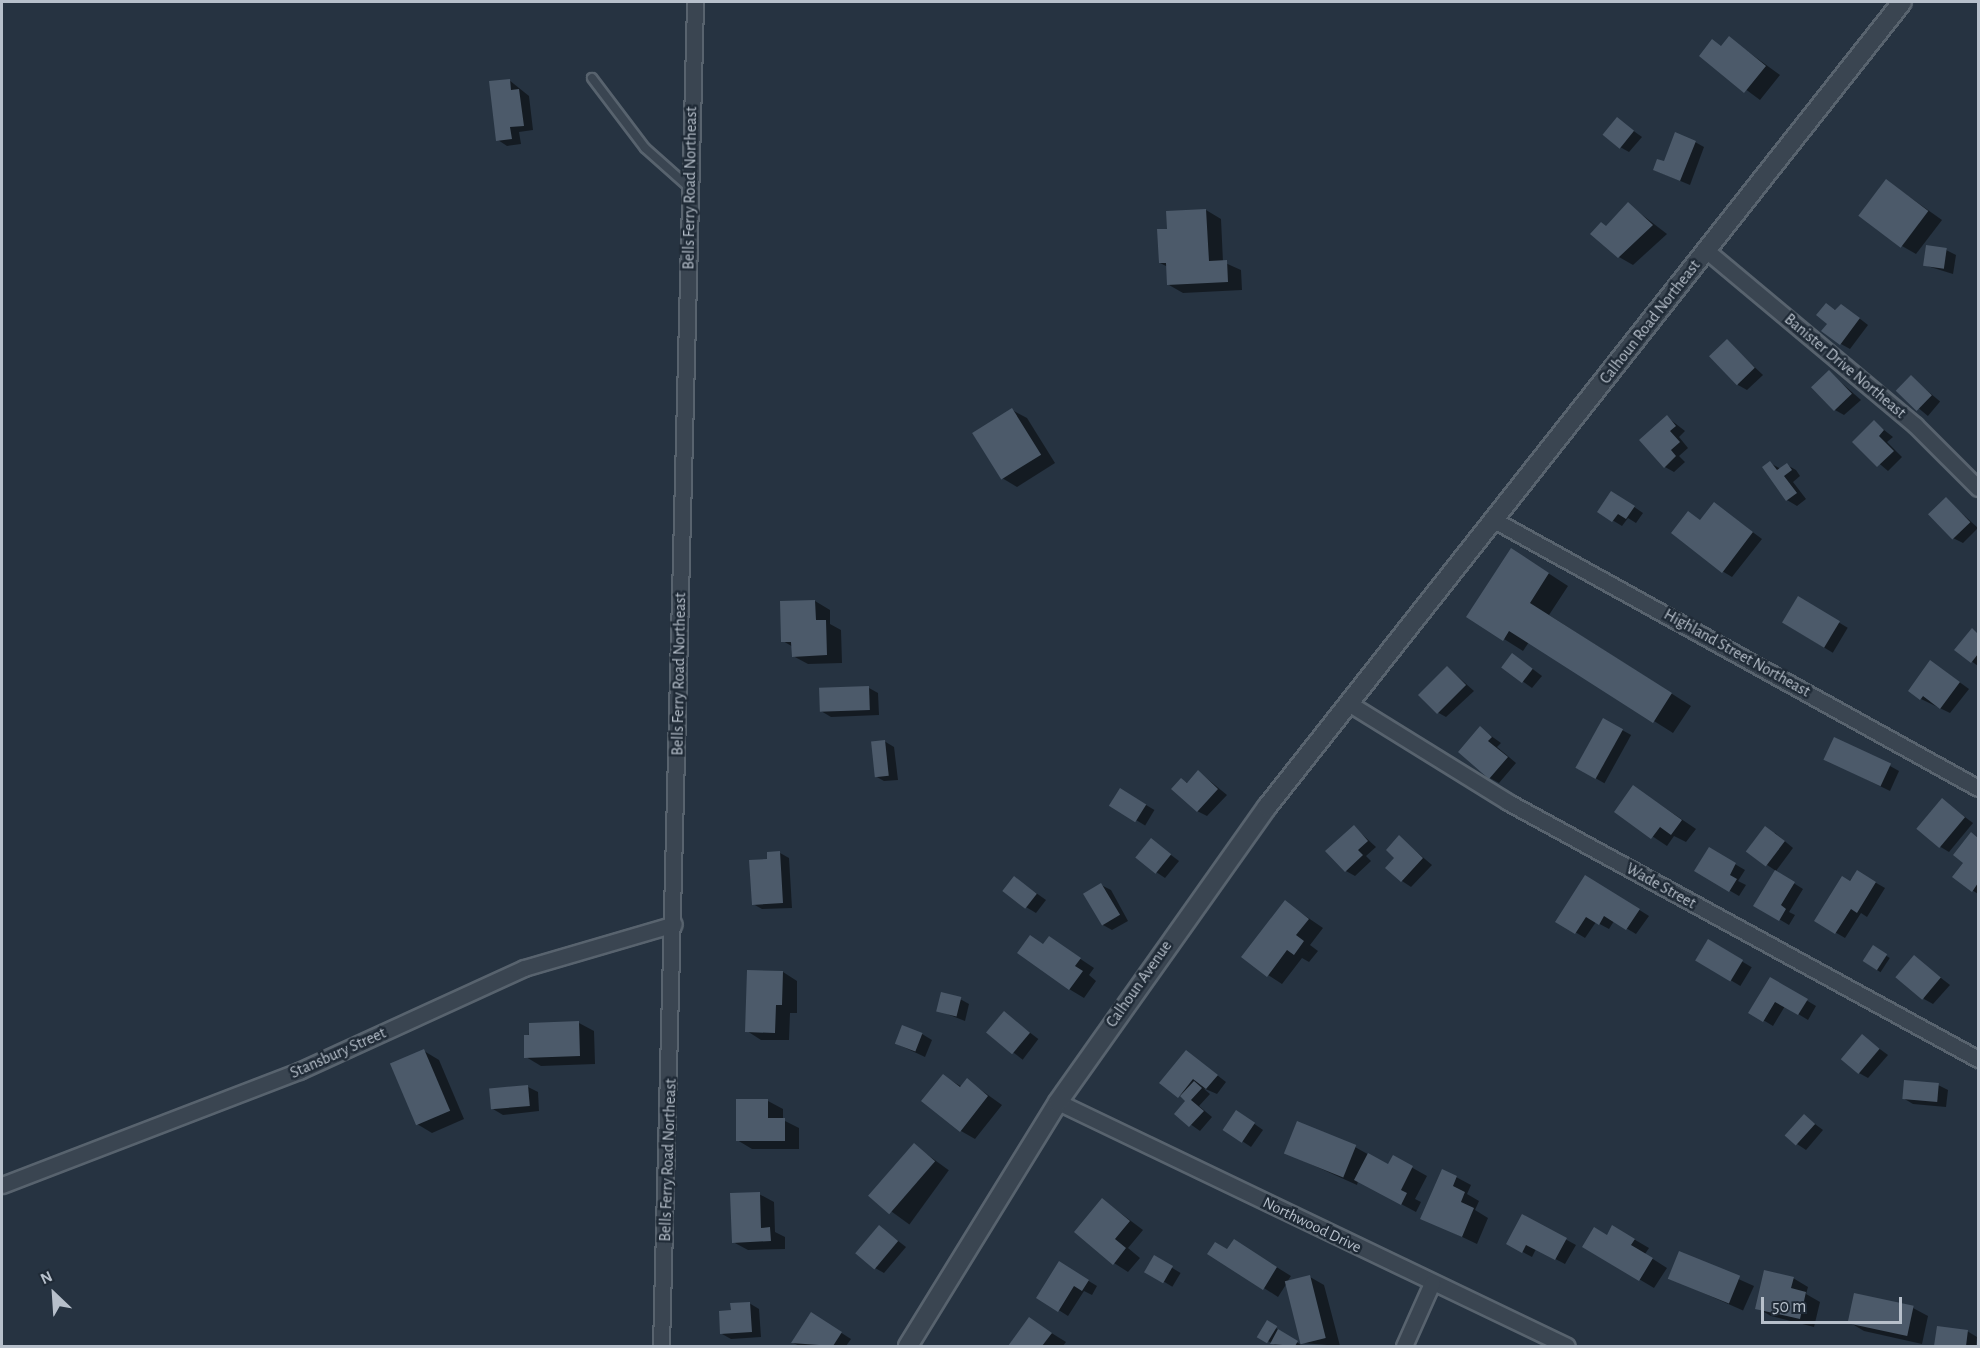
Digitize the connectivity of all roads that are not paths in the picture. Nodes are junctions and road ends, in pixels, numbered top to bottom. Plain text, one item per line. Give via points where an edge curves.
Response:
1 (695, 2) edge
2 (1902, 2) edge
3 (592, 78) dead end
4 (690, 188) junction
5 (1707, 251) junction
6 (1978, 488) edge
7 (1494, 520) junction
8 (1398, 642) joint
9 (1350, 704) junction
10 (1978, 788) edge
11 (674, 924) junction
12 (1978, 1059) edge
13 (1058, 1102) junction
14 (2, 1185) edge
15 (1432, 1283) junction
16 (661, 1347) edge
17 (908, 1347) edge
18 (1404, 1347) edge
19 (1567, 1347) edge

1 - 4 street, Bells Ferry Road Northeast
2 - 5 street, Calhoun Road Northeast
3 - 4 lane via 645,148
4 - 11 street, Bells Ferry Road Northeast
5 - 6 street, Banister Drive Northeast via 1915,425
5 - 7 street, Calhoun Road Northeast
7 - 8 street, Calhoun Road Northeast
7 - 10 street, Highland Street Northeast
8 - 9 street, Calhoun Avenue
9 - 12 street, Wade Street via 1508,802
9 - 13 street, Calhoun Avenue via 1182,923
11 - 14 street, Stansbury Street via 524,968 299,1071
11 - 16 street, Bells Ferry Road Northeast
13 - 15 street, Northwood Drive
13 - 17 street, Calhoun Avenue
15 - 18 street
15 - 19 street, Northwood Drive

